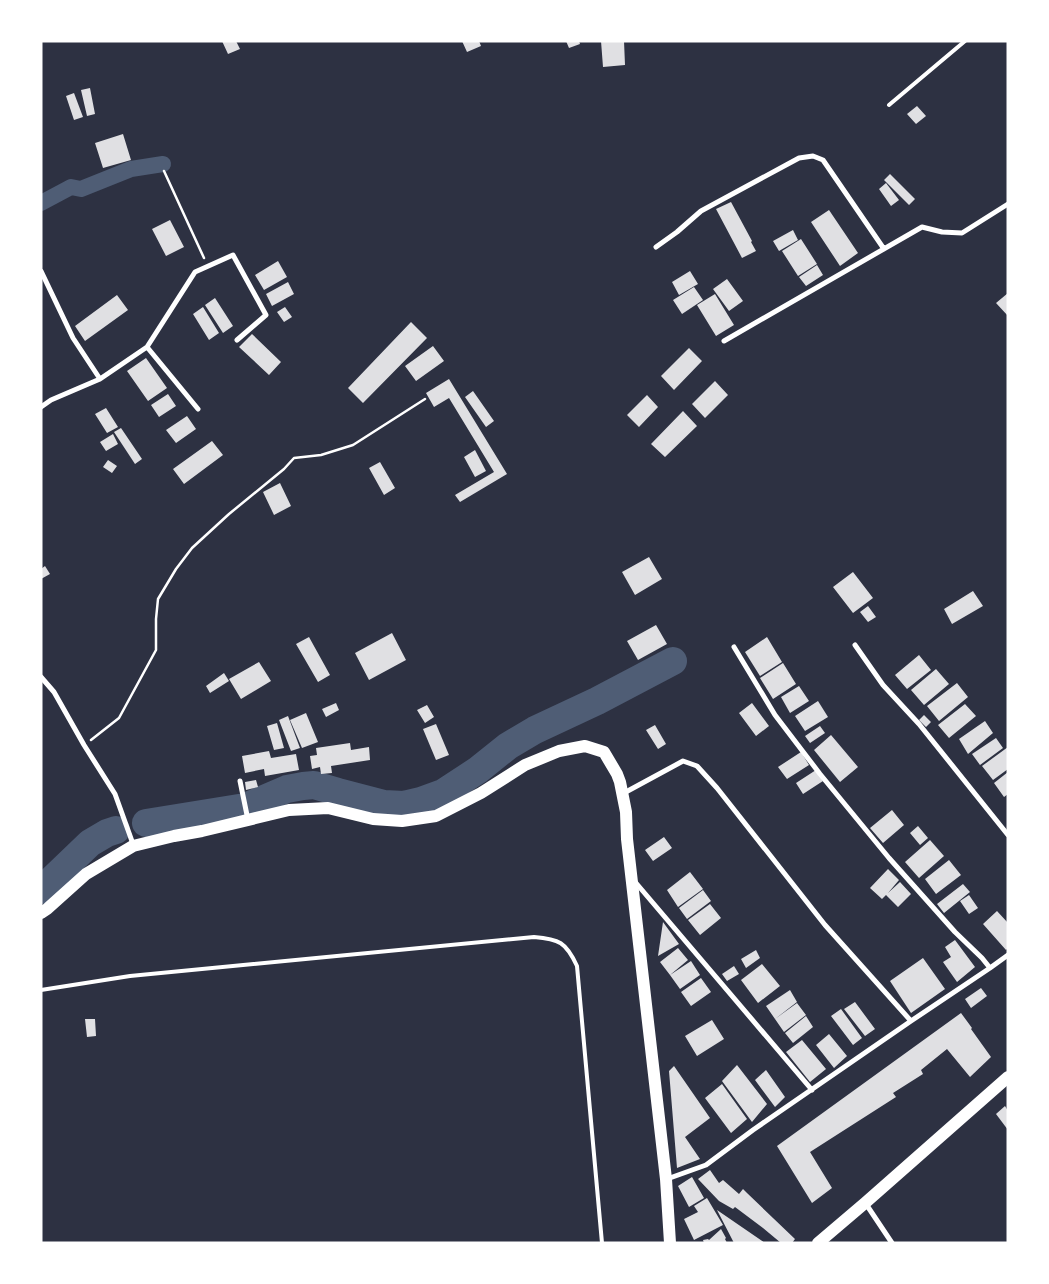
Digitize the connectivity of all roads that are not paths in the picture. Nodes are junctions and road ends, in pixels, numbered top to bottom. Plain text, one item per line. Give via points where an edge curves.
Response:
1 (965, 41) edge
2 (889, 105) dead end
3 (1008, 204) edge
4 (656, 246) dead end
5 (884, 249) junction
6 (41, 271) edge
7 (237, 340) dead end
8 (724, 341) dead end
9 (147, 347) junction
10 (100, 379) junction
11 (41, 407) edge
12 (198, 409) dead end
13 (855, 645) dead end
14 (734, 647) dead end
15 (41, 677) edge
16 (240, 781) dead end
17 (622, 794) junction
18 (248, 820) junction
19 (1008, 835) edge
20 (133, 846) junction
21 (632, 879) junction
22 (41, 913) edge
23 (1008, 955) edge
24 (990, 968) junction
25 (41, 990) edge
26 (911, 1021) junction
27 (1008, 1077) edge
28 (812, 1090) junction
29 (666, 1179) junction
30 (865, 1203) junction
31 (602, 1243) edge
32 (670, 1243) edge
33 (818, 1243) edge
34 (892, 1243) edge

1 - 2 lane
3 - 5 street via 962,233 922,227
4 - 5 street via 701,211 799,158 813,156 823,160
5 - 8 street
6 - 10 street via 73,338
7 - 9 street via 266,315 233,255 195,272
9 - 10 street
9 - 12 street
10 - 11 street
13 - 19 street via 883,685 919,724
14 - 24 street via 775,715 820,774 889,858
15 - 20 street via 54,692 115,794
16 - 18 street
17 - 18 main road via 617,774 604,752 585,746 525,765 482,793 436,816 402,821 373,819 328,808 289,810
17 - 21 main road
17 - 26 street via 683,761 697,766 825,925
18 - 20 main road
20 - 22 main road via 86,874
21 - 28 street
21 - 29 main road
23 - 24 street
24 - 26 street
25 - 31 lane via 149,974 534,937 552,939 568,949 577,966
26 - 28 street
27 - 30 main road
28 - 29 street via 706,1165
29 - 32 main road
30 - 33 main road
30 - 34 street

